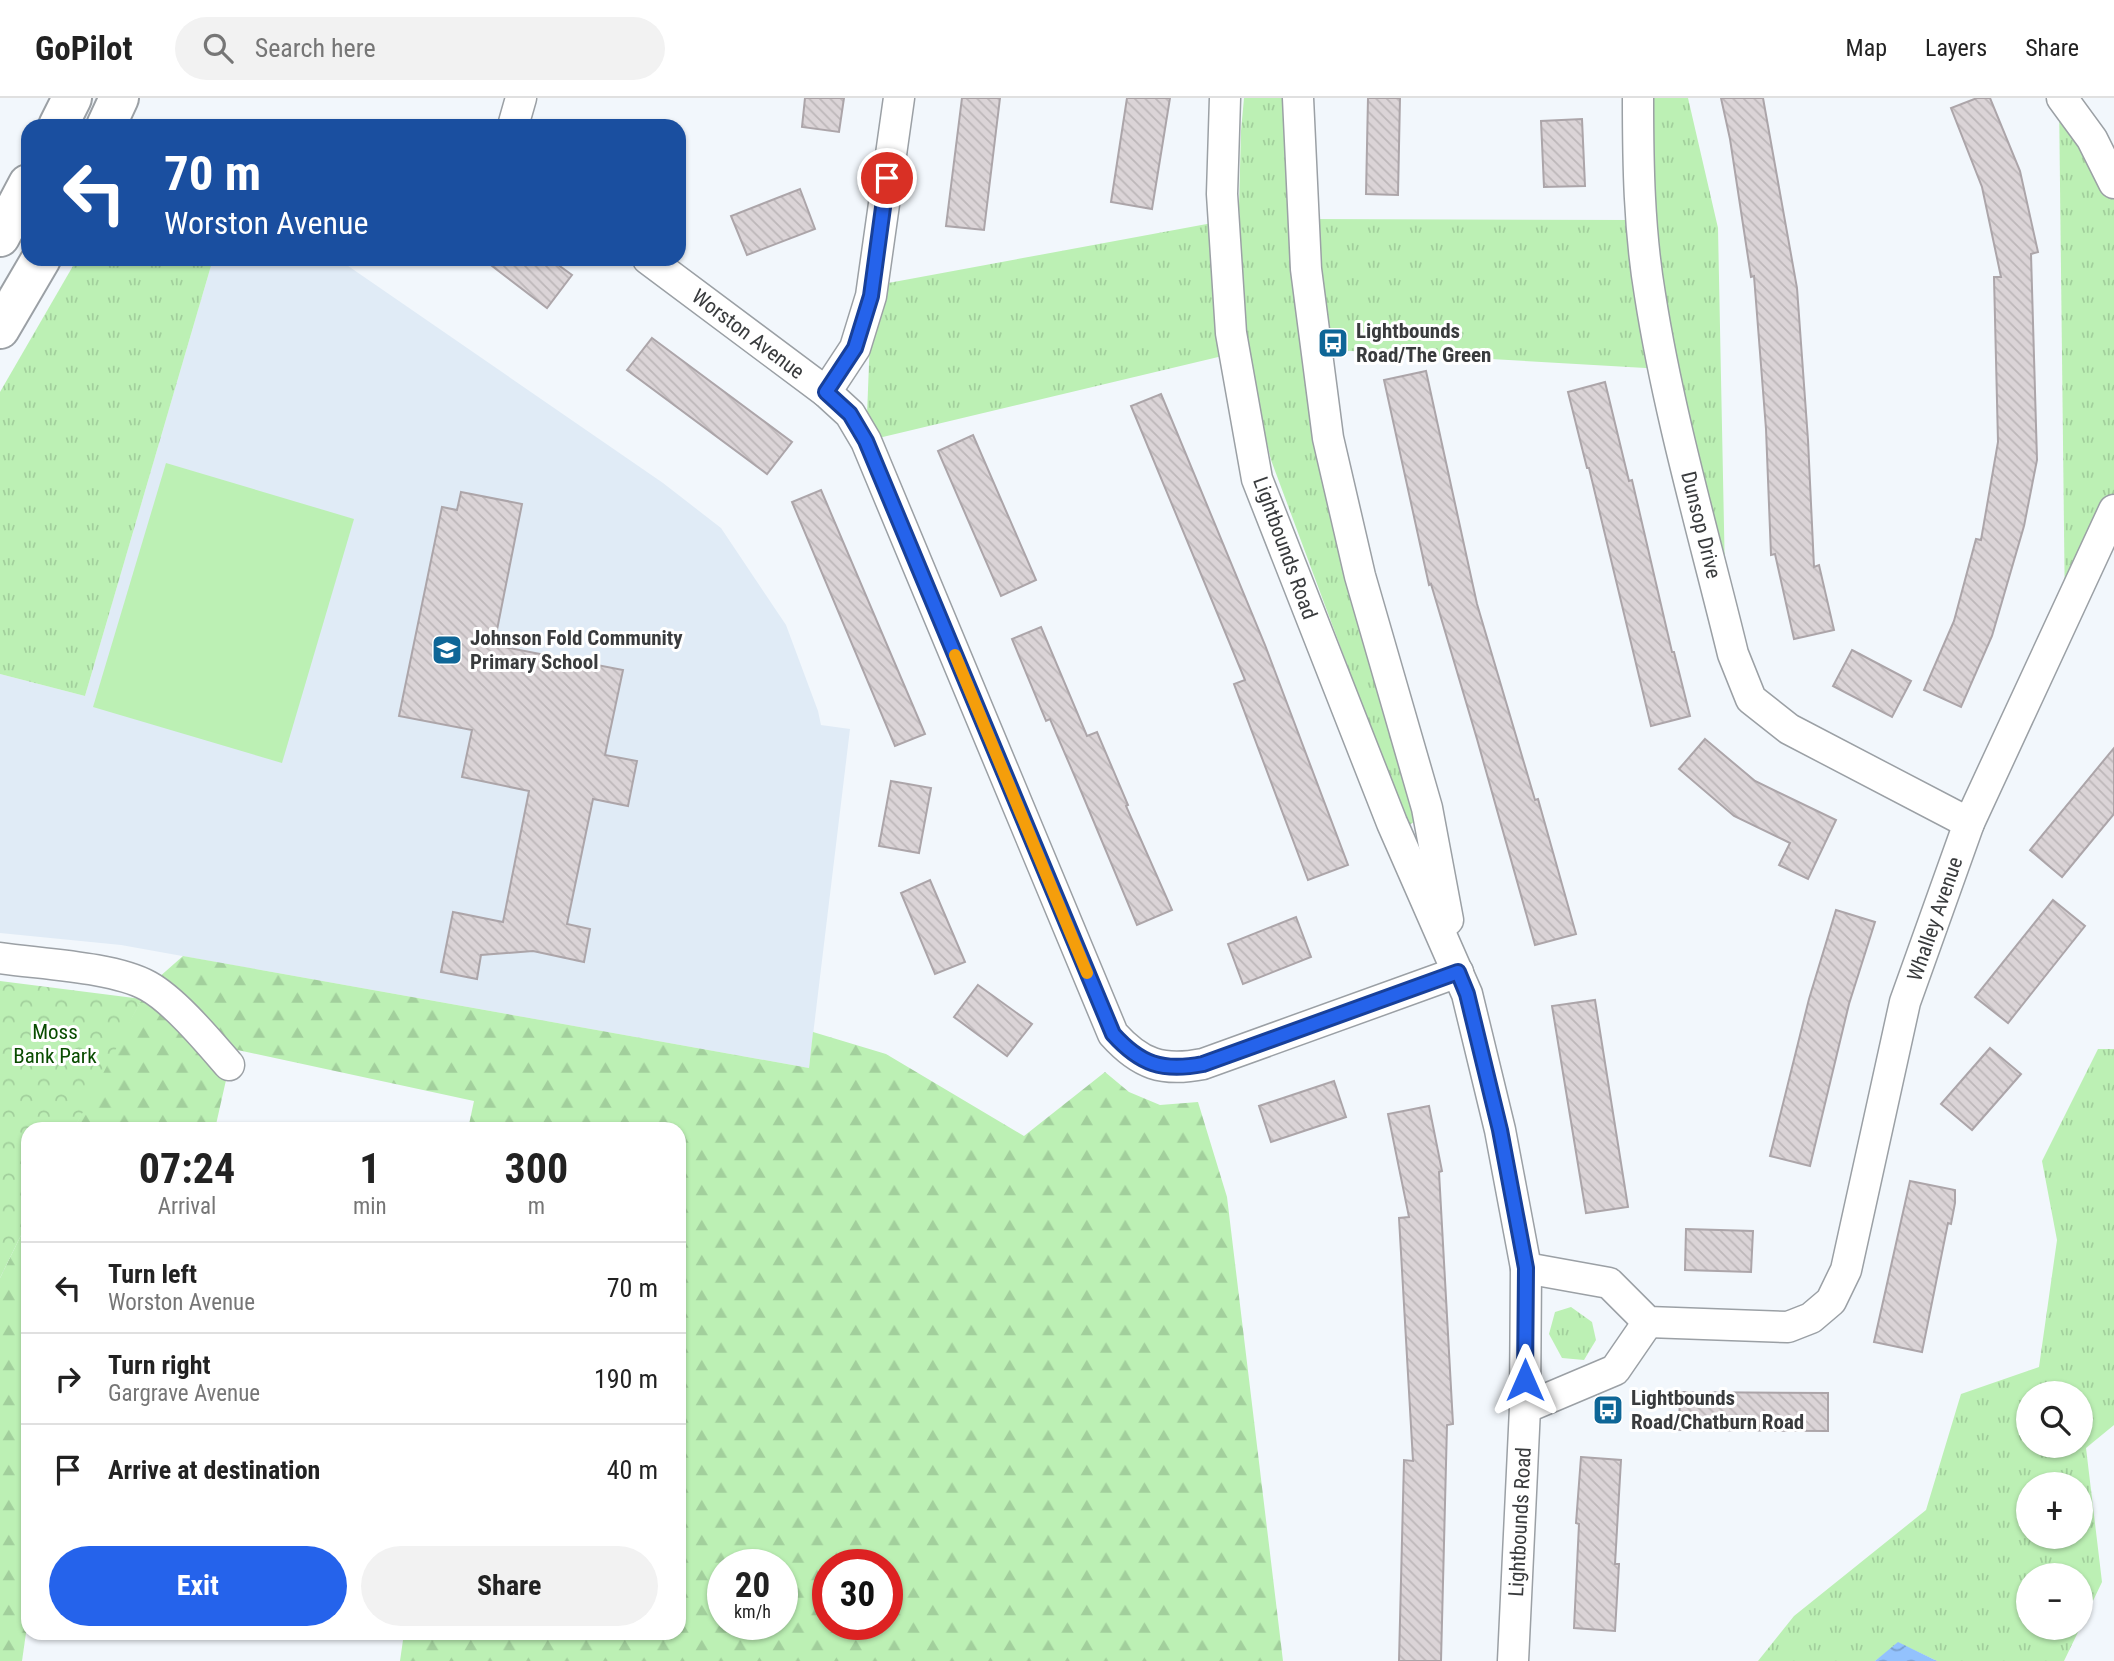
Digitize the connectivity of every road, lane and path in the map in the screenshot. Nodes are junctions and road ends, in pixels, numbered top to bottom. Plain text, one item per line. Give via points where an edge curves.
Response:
1 (72, 98) edge
2 (119, 98) edge
3 (899, 98) edge
4 (1225, 98) edge
5 (1298, 98) edge
6 (1638, 98) edge
7 (2062, 98) edge
8 (62, 119) edge
9 (109, 119) edge
10 (2114, 183) edge
11 (21, 197) edge
12 (0, 237) edge
13 (36, 266) edge
14 (657, 266) edge
15 (0, 329) edge
16 (826, 392) junction
17 (2114, 510) edge
18 (1969, 823) junction
19 (0, 958) edge
20 (1458, 972) junction
21 (229, 1065) dead end
22 (1526, 1268) junction
23 (1648, 1322) junction
24 (1525, 1408) junction
25 (1513, 1661) edge

1 - 8 highway
2 - 9 highway
3 - 16 street via 871,296 855,348
4 - 20 street, Lightbounds Road via 1222,194 1231,333 1257,479 1392,823
5 - 20 street, Lightbounds Road via 1306,269 1328,438 1360,576 1427,808
6 - 18 street, Dunsop Drive via 1638,187 1663,369 1733,654 1751,699 1790,729
7 - 10 street via 2092,139
11 - 12 highway
13 - 15 highway
14 - 16 street, Worston Avenue
16 - 20 street, Worston Avenue via 850,414 866,441 1113,1034 1127,1049 1157,1066 1203,1064
17 - 18 street, Whalley Avenue
18 - 23 street, Whalley Avenue via 1905,1002 1846,1270 1831,1301 1811,1318 1788,1327
19 - 21 street via 121,975 149,986 188,1019
20 - 22 street, Lightbounds Road via 1500,1130
22 - 23 street via 1609,1283
22 - 24 street, Lightbounds Road
23 - 24 street via 1615,1370
24 - 25 street, Lightbounds Road

